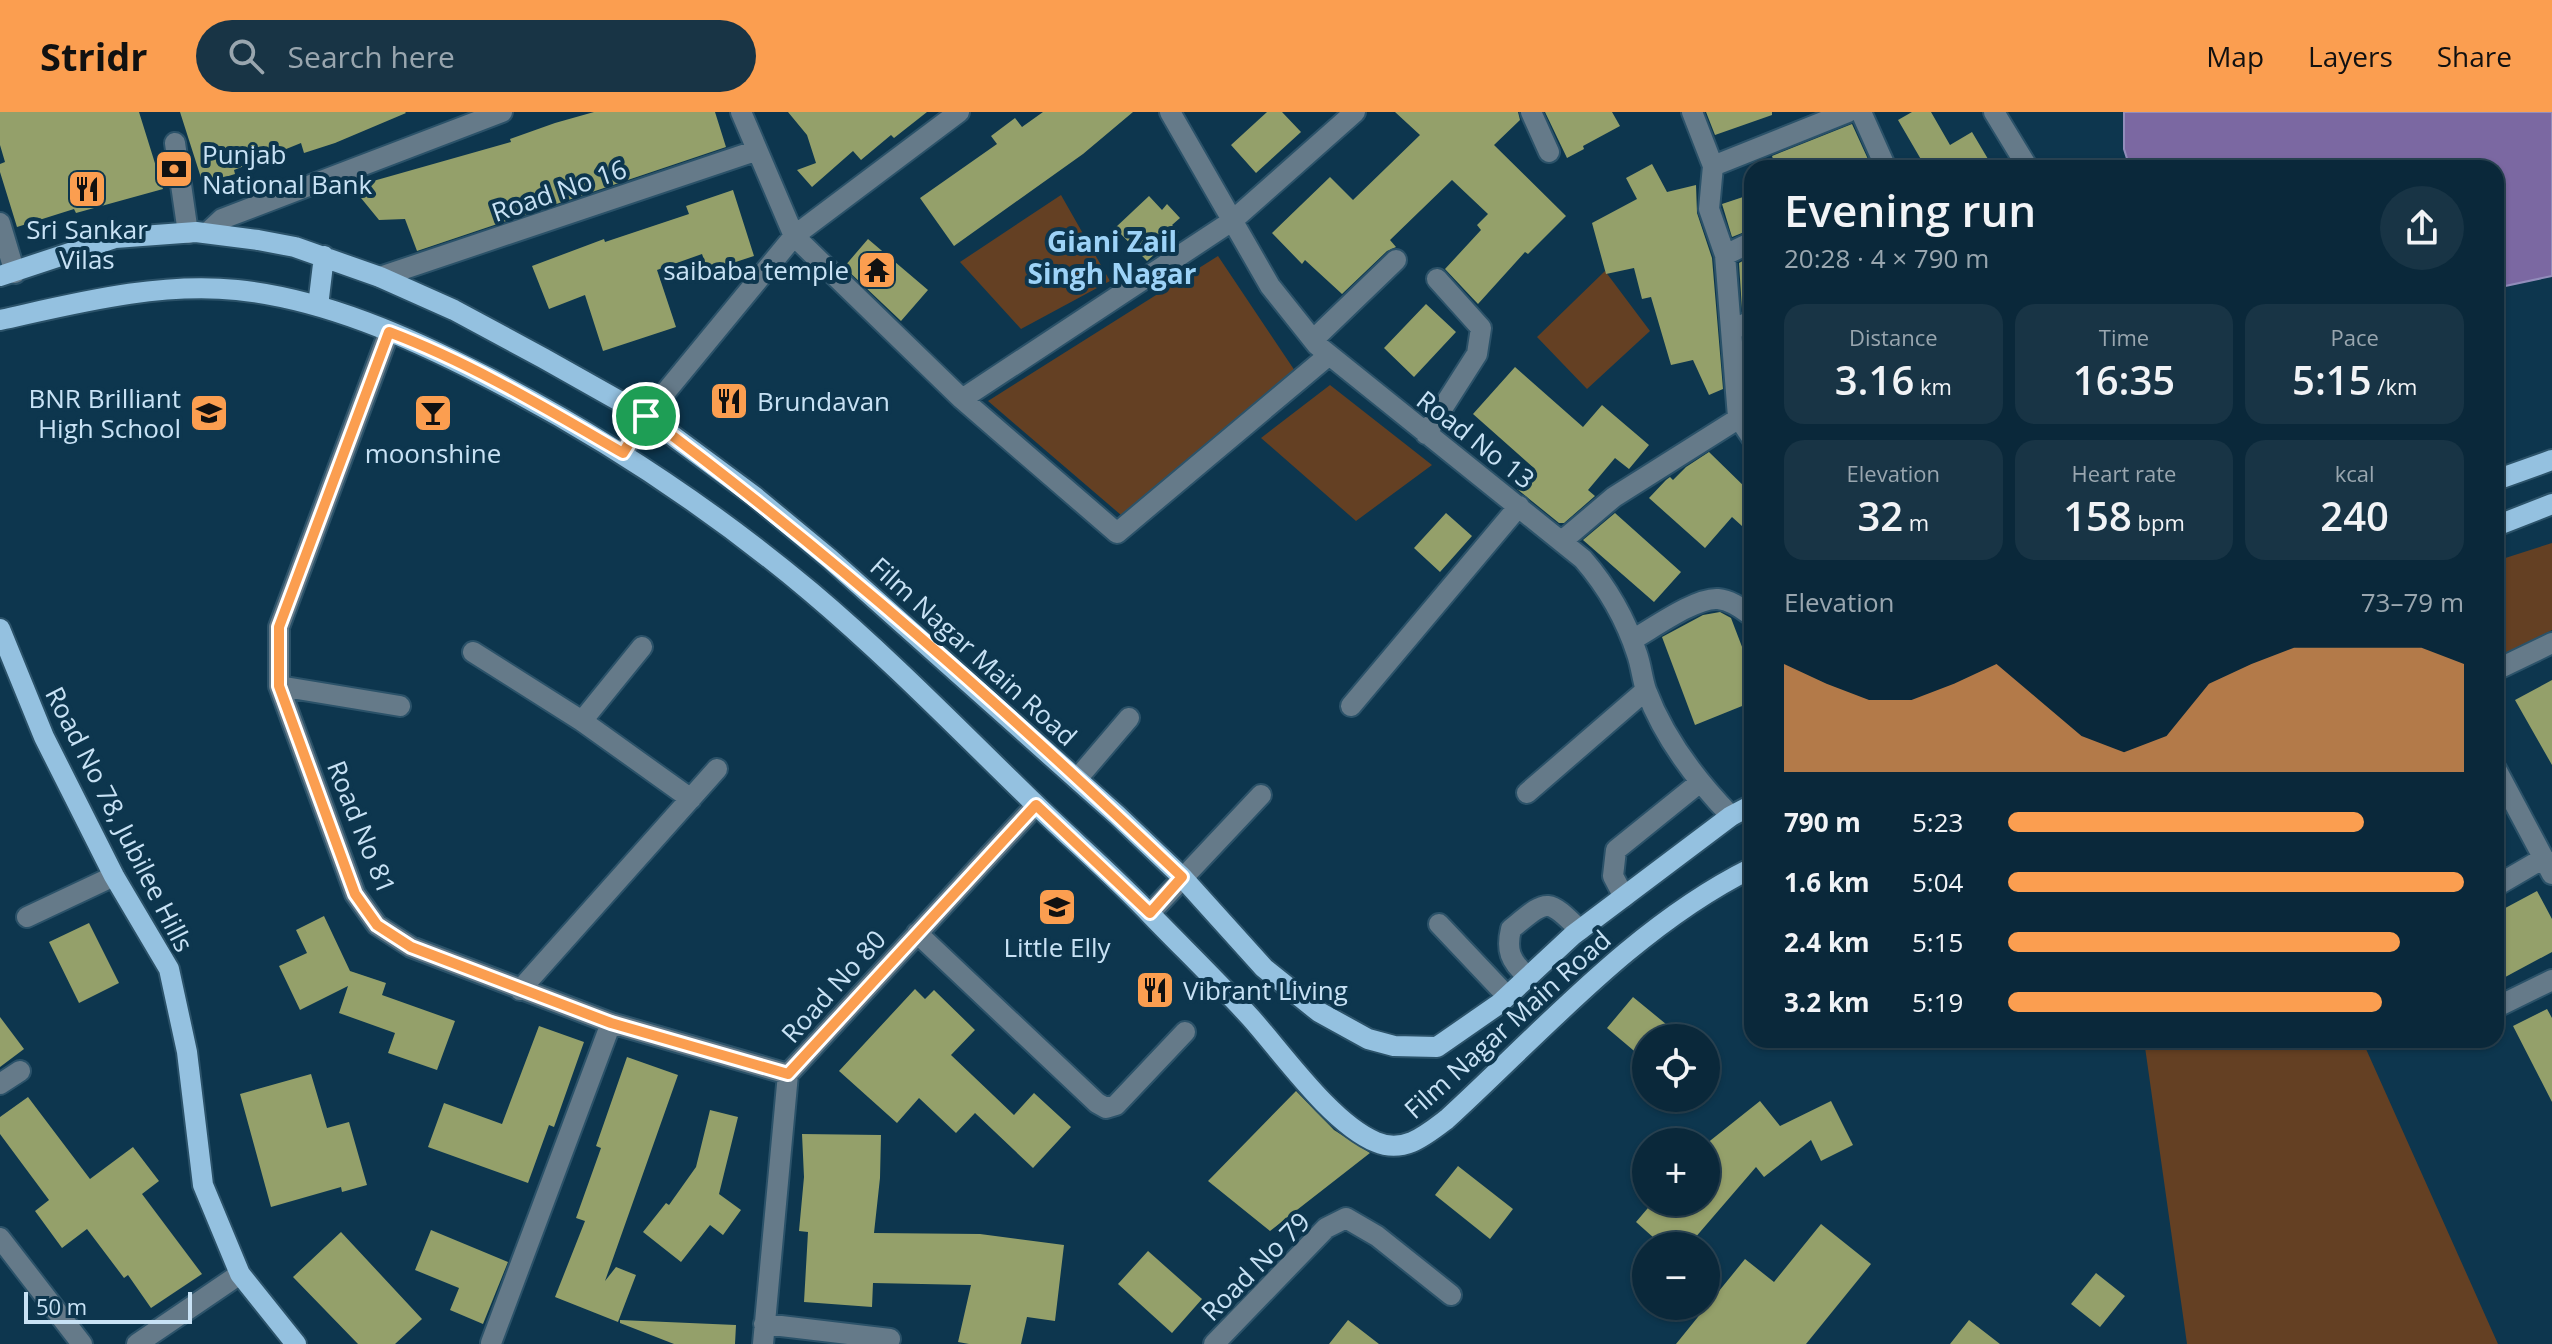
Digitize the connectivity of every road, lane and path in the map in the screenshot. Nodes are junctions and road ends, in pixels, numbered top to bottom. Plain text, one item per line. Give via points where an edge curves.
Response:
1 (502, 112) edge
2 (741, 112) edge
3 (959, 112) edge
4 (1170, 112) edge
5 (1355, 112) edge
6 (1531, 112) edge
7 (1692, 112) edge
8 (1848, 112) edge
9 (1861, 112) edge
10 (1994, 112) edge
11 (175, 143) dead end
12 (755, 151) junction
13 (1549, 152) dead end
14 (1882, 160) edge
15 (2023, 160) edge
16 (1713, 166) junction
17 (1232, 221) junction
18 (0, 223) edge
19 (198, 233) junction
20 (794, 236) junction
21 (1744, 246) edge
22 (1725, 255) junction
23 (324, 256) junction
24 (1396, 260) dead end
25 (8, 274) edge
26 (380, 277) junction
27 (1437, 279) dead end
28 (318, 306) junction
29 (0, 320) edge
30 (1744, 324) edge
31 (1733, 330) junction
32 (389, 332) junction
33 (1313, 340) junction
34 (1329, 355) junction
35 (962, 399) junction
36 (1744, 406) edge
37 (1744, 414) edge
38 (646, 416) junction
39 (1426, 434) junction
40 (623, 453) junction
41 (2552, 460) edge
42 (2504, 477) edge
43 (2552, 504) edge
44 (1519, 506) junction
45 (2504, 523) edge
46 (1562, 541) junction
47 (1744, 611) edge
48 (0, 629) edge
49 (1632, 640) junction
50 (2552, 643) edge
51 (642, 647) dead end
52 (473, 652) dead end
53 (2504, 666) edge
54 (279, 686) junction
55 (1646, 690) junction
56 (400, 706) dead end
57 (1351, 706) dead end
58 (1129, 718) dead end
59 (582, 721) junction
60 (717, 769) dead end
61 (1077, 779) junction
62 (1699, 783) junction
63 (2504, 784) edge
64 (1527, 793) dead end
65 (1261, 795) dead end
66 (691, 799) junction
67 (1036, 805) junction
68 (1744, 809) edge
69 (1731, 816) junction
70 (2548, 866) edge
71 (1744, 872) edge
72 (114, 876) junction
73 (1182, 877) junction
74 (2504, 883) edge
75 (1624, 897) junction
76 (1150, 913) junction
77 (27, 917) dead end
78 (1439, 924) dead end
79 (1580, 930) junction
80 (917, 933) junction
81 (1527, 976) junction
82 (2552, 980) edge
83 (520, 990) junction
84 (1507, 996) junction
85 (2504, 1004) edge
86 (611, 1023) junction
87 (1185, 1032) dead end
88 (20, 1071) dead end
89 (788, 1074) junction
90 (0, 1084) edge
91 (0, 1238) edge
92 (240, 1274) junction
93 (1451, 1295) dead end
94 (763, 1334) edge
95 (890, 1339) dead end
96 (491, 1343) edge
97 (82, 1344) edge
98 (137, 1344) edge
99 (296, 1344) edge
100 (1214, 1344) edge

1 - 19 street via 222,219
2 - 12 street
3 - 20 street
4 - 17 street, Road No 13
5 - 17 street
6 - 13 street
7 - 16 street
8 - 16 street
9 - 14 street
10 - 15 street
11 - 19 street
12 - 20 street
12 - 26 street, Road No 16
16 - 22 street via 1709,209
17 - 33 street, Road No 13 via 1270,286
17 - 35 street
18 - 25 street
19 - 23 main road, Film Nagar Main Road
19 - 25 main road, Film Nagar Main Road via 115,238
20 - 35 street
20 - 38 street
21 - 22 street
22 - 31 street
23 - 26 main road, Film Nagar Main Road
23 - 28 main road
24 - 33 street
26 - 38 main road, Film Nagar Main Road via 454,310
27 - 39 street via 1481,328 1477,354
28 - 29 main road, Film Nagar Main Road via 237,290 174,288
28 - 32 main road, Film Nagar Main Road
30 - 31 street
31 - 36 street
32 - 40 main road, Film Nagar Main Road via 519,394
32 - 54 street, Road No 81 via 279,627
33 - 34 street, Road No 13
34 - 35 street via 1117,533
34 - 39 street, Road No 13
37 - 46 street via 1614,497
38 - 40 street
38 - 61 main road, Film Nagar Main Road via 830,559
39 - 44 street, Road No 13
40 - 67 main road, Film Nagar Main Road via 728,526 819,600 893,664
41 - 42 main road
43 - 45 main road
44 - 46 street, Road No 13
44 - 57 street
46 - 49 street, Road No 13 via 1609,589
47 - 49 street via 1714,599
48 - 72 main road, Road No 78, Jubilee Hills via 44,737
49 - 55 street, Road No 13
50 - 53 street
51 - 59 street
52 - 59 street
54 - 56 street
54 - 83 street, Road No 81 via 355,894 377,925 411,947
55 - 62 street, Road No 13
55 - 64 street
58 - 61 street
59 - 66 street
60 - 66 street
61 - 73 main road, Film Nagar Main Road
62 - 69 street, Road No 13
62 - 75 street via 1616,850 1613,876
63 - 70 street
65 - 73 street
66 - 83 street
67 - 76 main road, Film Nagar Main Road
67 - 80 street, Road No 80
68 - 69 main road, Film Nagar Main Road
69 - 75 main road, Film Nagar Main Road
70 - 74 street
71 - 76 main road, Film Nagar Main Road via 1649,932 1447,1119 1425,1136 1392,1147 1354,1129 1319,1097
72 - 77 street
72 - 92 main road, Road No 78, Jubilee Hills via 169,969 187,1052 203,1185
73 - 76 street
73 - 84 main road, Film Nagar Main Road via 1264,968 1319,1012 1368,1039 1437,1047
75 - 79 main road, Film Nagar Main Road
78 - 84 street
79 - 81 main road, Film Nagar Main Road
79 - 81 street via 1555,906 1547,905 1511,929 1509,953
80 - 87 street via 1106,1108 1116,1105
80 - 89 street, Road No 80
81 - 84 main road, Film Nagar Main Road
82 - 85 street
83 - 86 street, Road No 81
86 - 89 street, Road No 81
86 - 96 street
88 - 90 street
89 - 94 street, Road No 80
91 - 97 street
92 - 98 street
92 - 99 main road, Road No 78, Jubilee Hills
93 - 100 street, Road No 79 via 1346,1218 1326,1228
94 - 95 street

